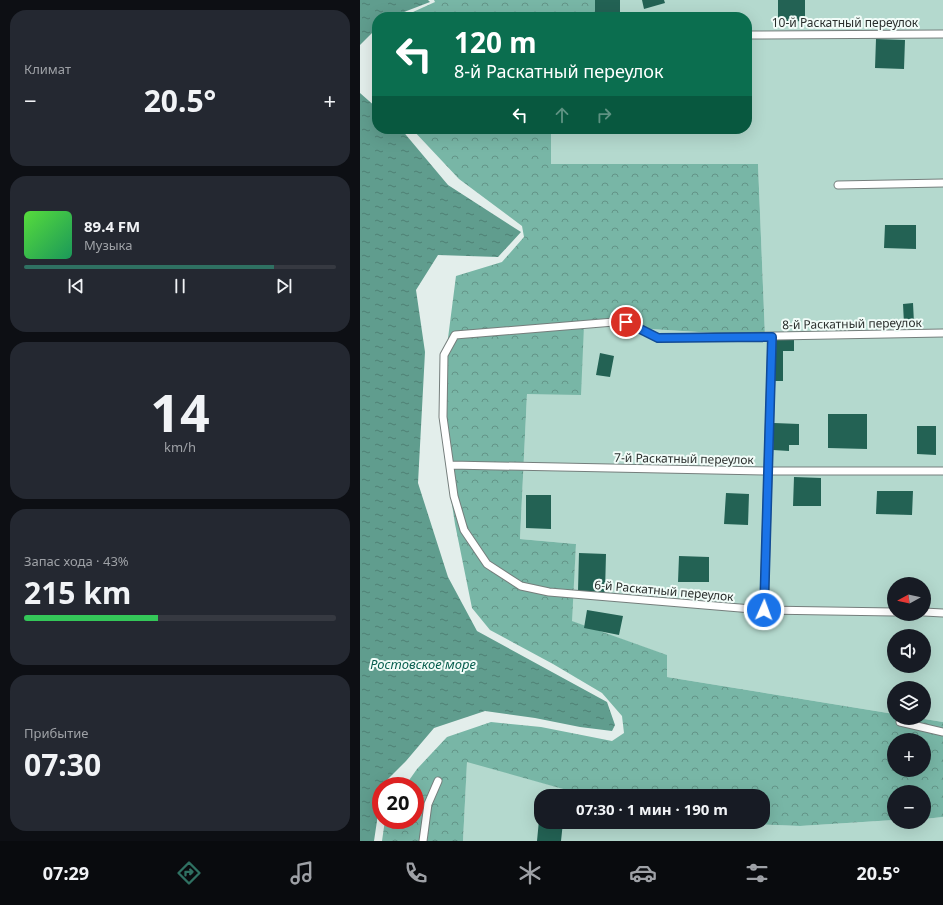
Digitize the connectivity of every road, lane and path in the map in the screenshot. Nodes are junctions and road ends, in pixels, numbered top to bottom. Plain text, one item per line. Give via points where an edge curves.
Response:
1 (943, 34) edge
2 (752, 35) edge
3 (943, 183) edge
4 (838, 185) dead end
5 (943, 333) edge
6 (772, 337) junction
7 (450, 465) junction
8 (768, 471) junction
9 (943, 472) edge
10 (764, 610) junction
11 (887, 612) edge
12 (931, 612) edge
13 (943, 613) edge
14 (913, 725) edge
15 (943, 732) edge
16 (438, 781) dead end
17 (423, 841) edge

1 - 2 lane, 10-й Раскатный переулок
3 - 4 lane
5 - 6 lane, 8-й Раскатный переулок
6 - 7 lane, 8-й Раскатный переулок via 658,338 626,322 455,335 444,354 443,377 443,417
6 - 8 lane
7 - 8 lane, 7-й Раскатный переулок
7 - 10 lane, 6-й Раскатный переулок via 454,496 464,530 487,564 521,586 549,592
8 - 9 lane, 7-й Раскатный переулок
8 - 10 lane
10 - 11 lane, 6-й Раскатный переулок
12 - 13 lane
14 - 15 lane
16 - 17 lane via 428,804

